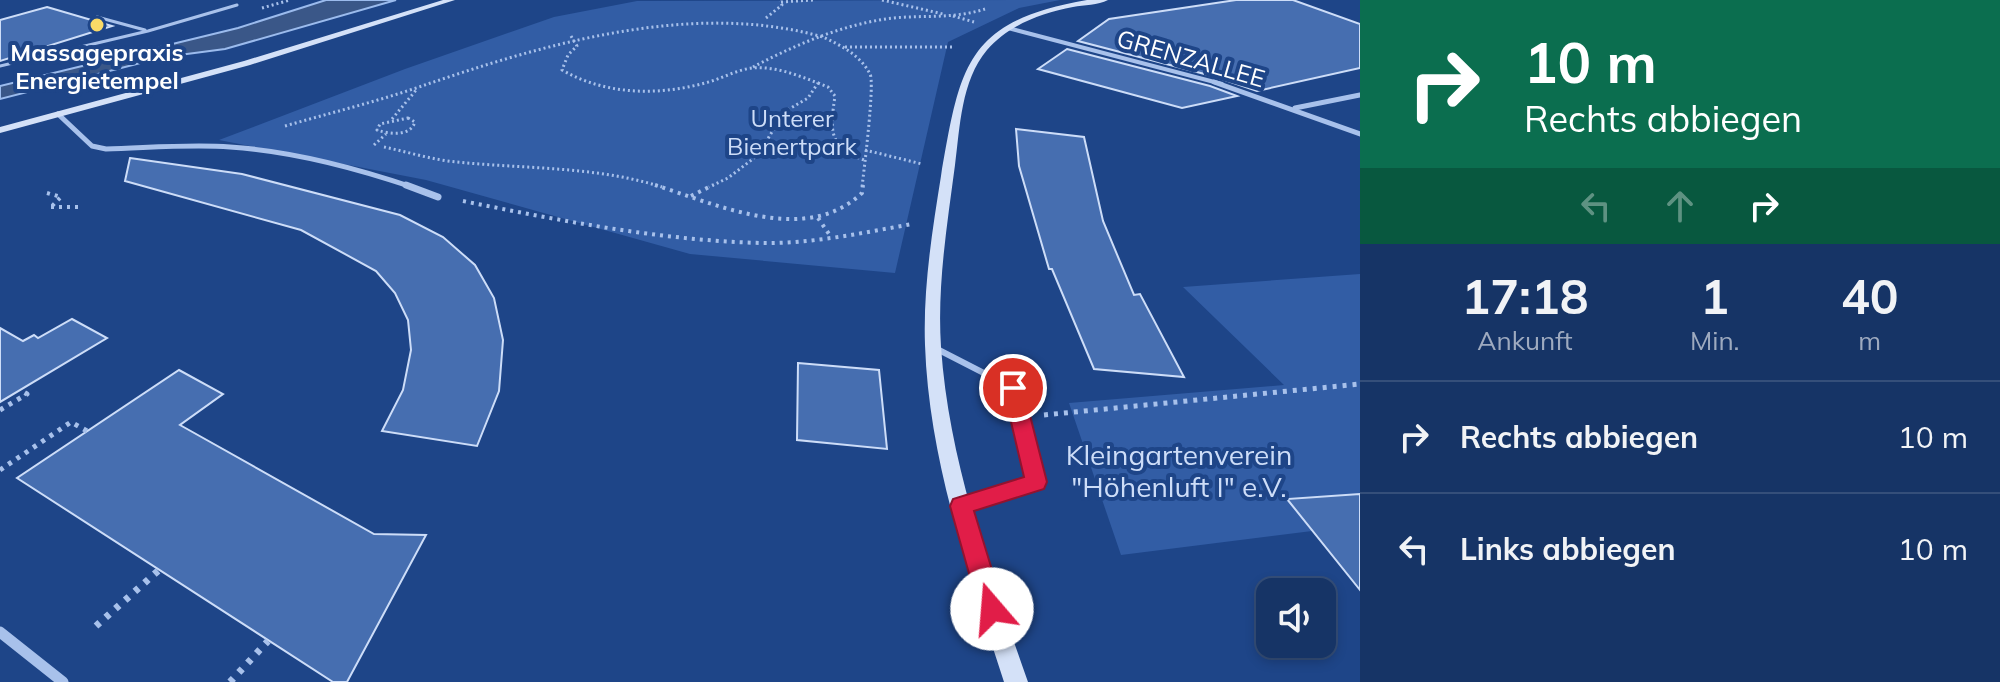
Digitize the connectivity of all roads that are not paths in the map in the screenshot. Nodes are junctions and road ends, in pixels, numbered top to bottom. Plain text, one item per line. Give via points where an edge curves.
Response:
1 (451, 0) edge
2 (1104, 0) edge
3 (237, 5) dead end
4 (97, 17) dead end
5 (1008, 28) junction
6 (148, 31) junction
7 (0, 66) edge
8 (1360, 95) edge
9 (1294, 108) junction
10 (58, 114) junction
11 (0, 130) edge
12 (1360, 134) edge
13 (438, 197) dead end
14 (933, 347) junction
15 (961, 506) junction
16 (0, 632) edge
17 (63, 682) edge
18 (1016, 682) edge

1 - 10 street via 259,60
2 - 5 street via 1035,15
3 - 6 lane
4 - 6 lane
5 - 9 street, GRENZALLEE
5 - 14 street via 982,50 960,97 933,270
6 - 7 lane
8 - 9 street
9 - 12 street, GRENZALLEE
10 - 11 street
10 - 13 street via 92,146 233,147 346,168
14 - 15 street
14 - 15 lane via 1013,388 1036,482
15 - 18 street
16 - 17 street

